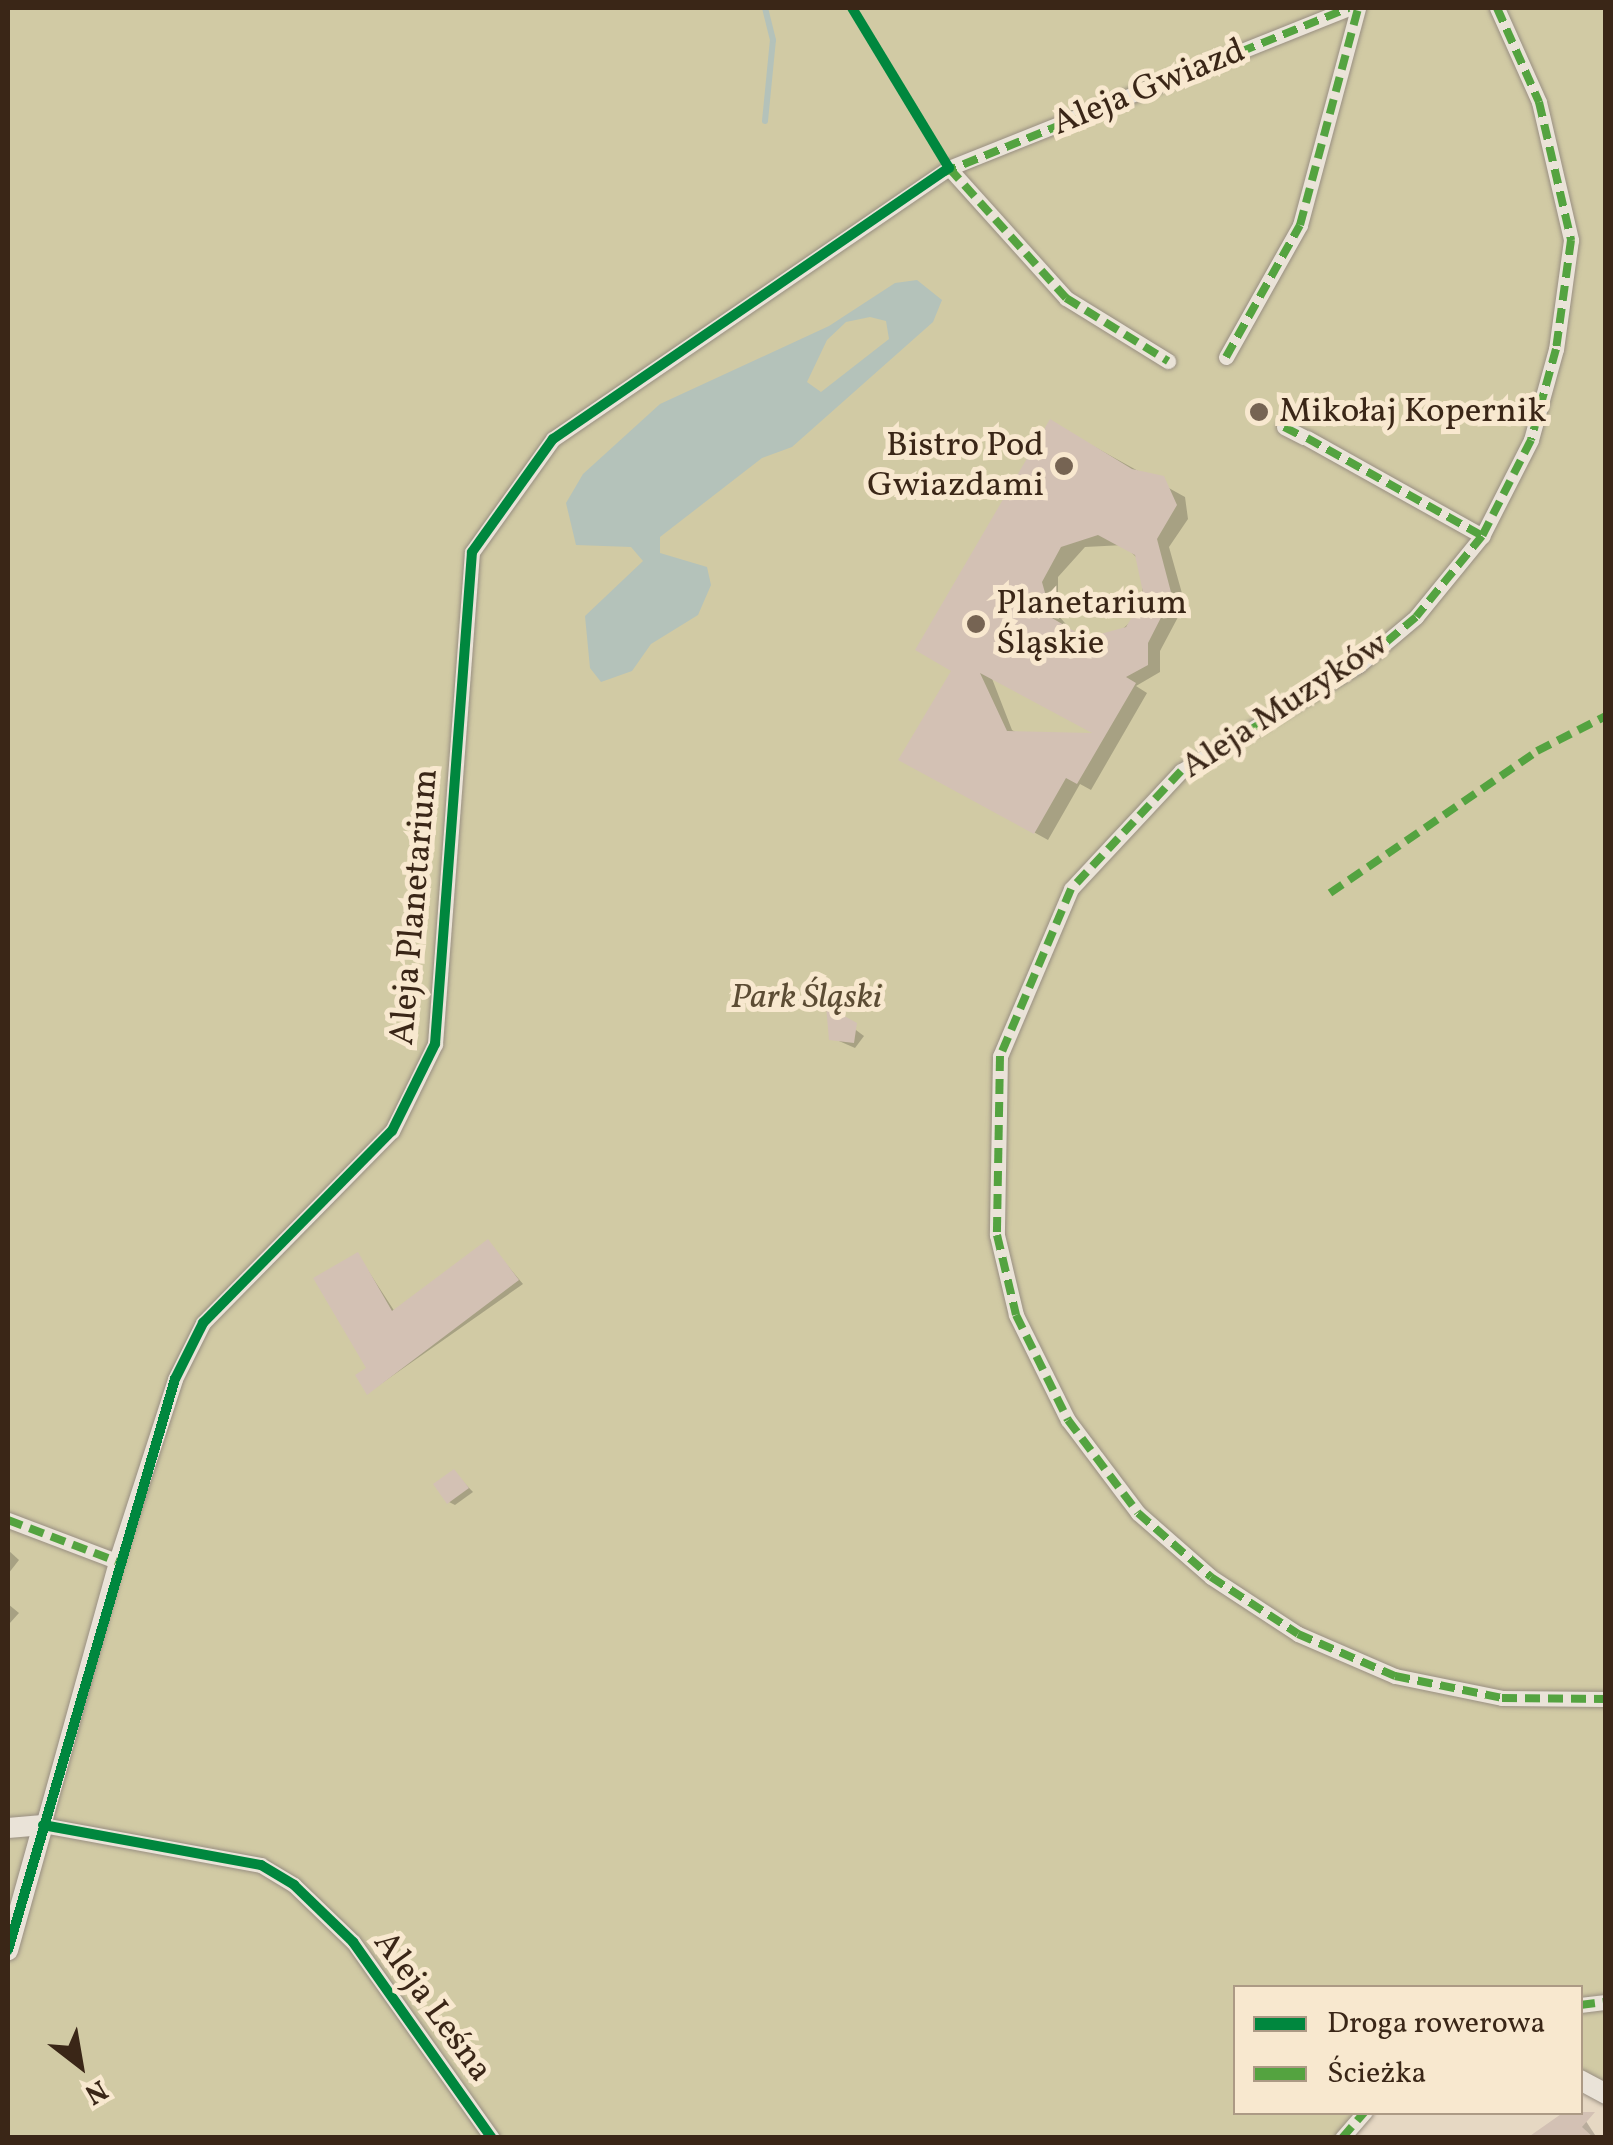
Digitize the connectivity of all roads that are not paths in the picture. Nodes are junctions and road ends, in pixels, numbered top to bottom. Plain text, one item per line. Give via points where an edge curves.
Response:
1 (1350, 8) edge
2 (1358, 8) edge
3 (1497, 8) edge
4 (949, 168) junction
5 (1226, 357) dead end
6 (1168, 361) dead end
7 (1284, 427) dead end
8 (1482, 536) junction
9 (8, 1520) edge
10 (116, 1561) junction
11 (1606, 1699) edge
12 (43, 1825) junction
13 (8, 1828) edge
14 (8, 1950) edge
15 (1583, 2082) edge
16 (1606, 2094) edge
17 (1362, 2115) edge
18 (492, 2138) edge
19 (1342, 2138) edge

1 - 4 street, Aleja Gwiazd
2 - 5 street via 1300,226
3 - 8 street, Aleja Muzyków via 1539,102 1571,240 1540,414
4 - 6 street via 1066,298
4 - 10 street, Aleja Planetarium via 553,438 489,523 472,552 435,1044 392,1131 203,1323 175,1379
7 - 8 street
8 - 11 street, Aleja Muzyków via 1386,645 1181,771 1071,889 1000,1056 997,1235 1016,1315 1068,1420 1138,1513 1211,1577 1298,1634 1396,1676 1502,1698
9 - 10 street
10 - 12 street, Aleja Planetarium
12 - 13 street, Aleja Leśna
12 - 14 street, Aleja Planetarium
12 - 18 street, Aleja Leśna via 261,1865 294,1885 352,1942
15 - 16 street
17 - 19 street

